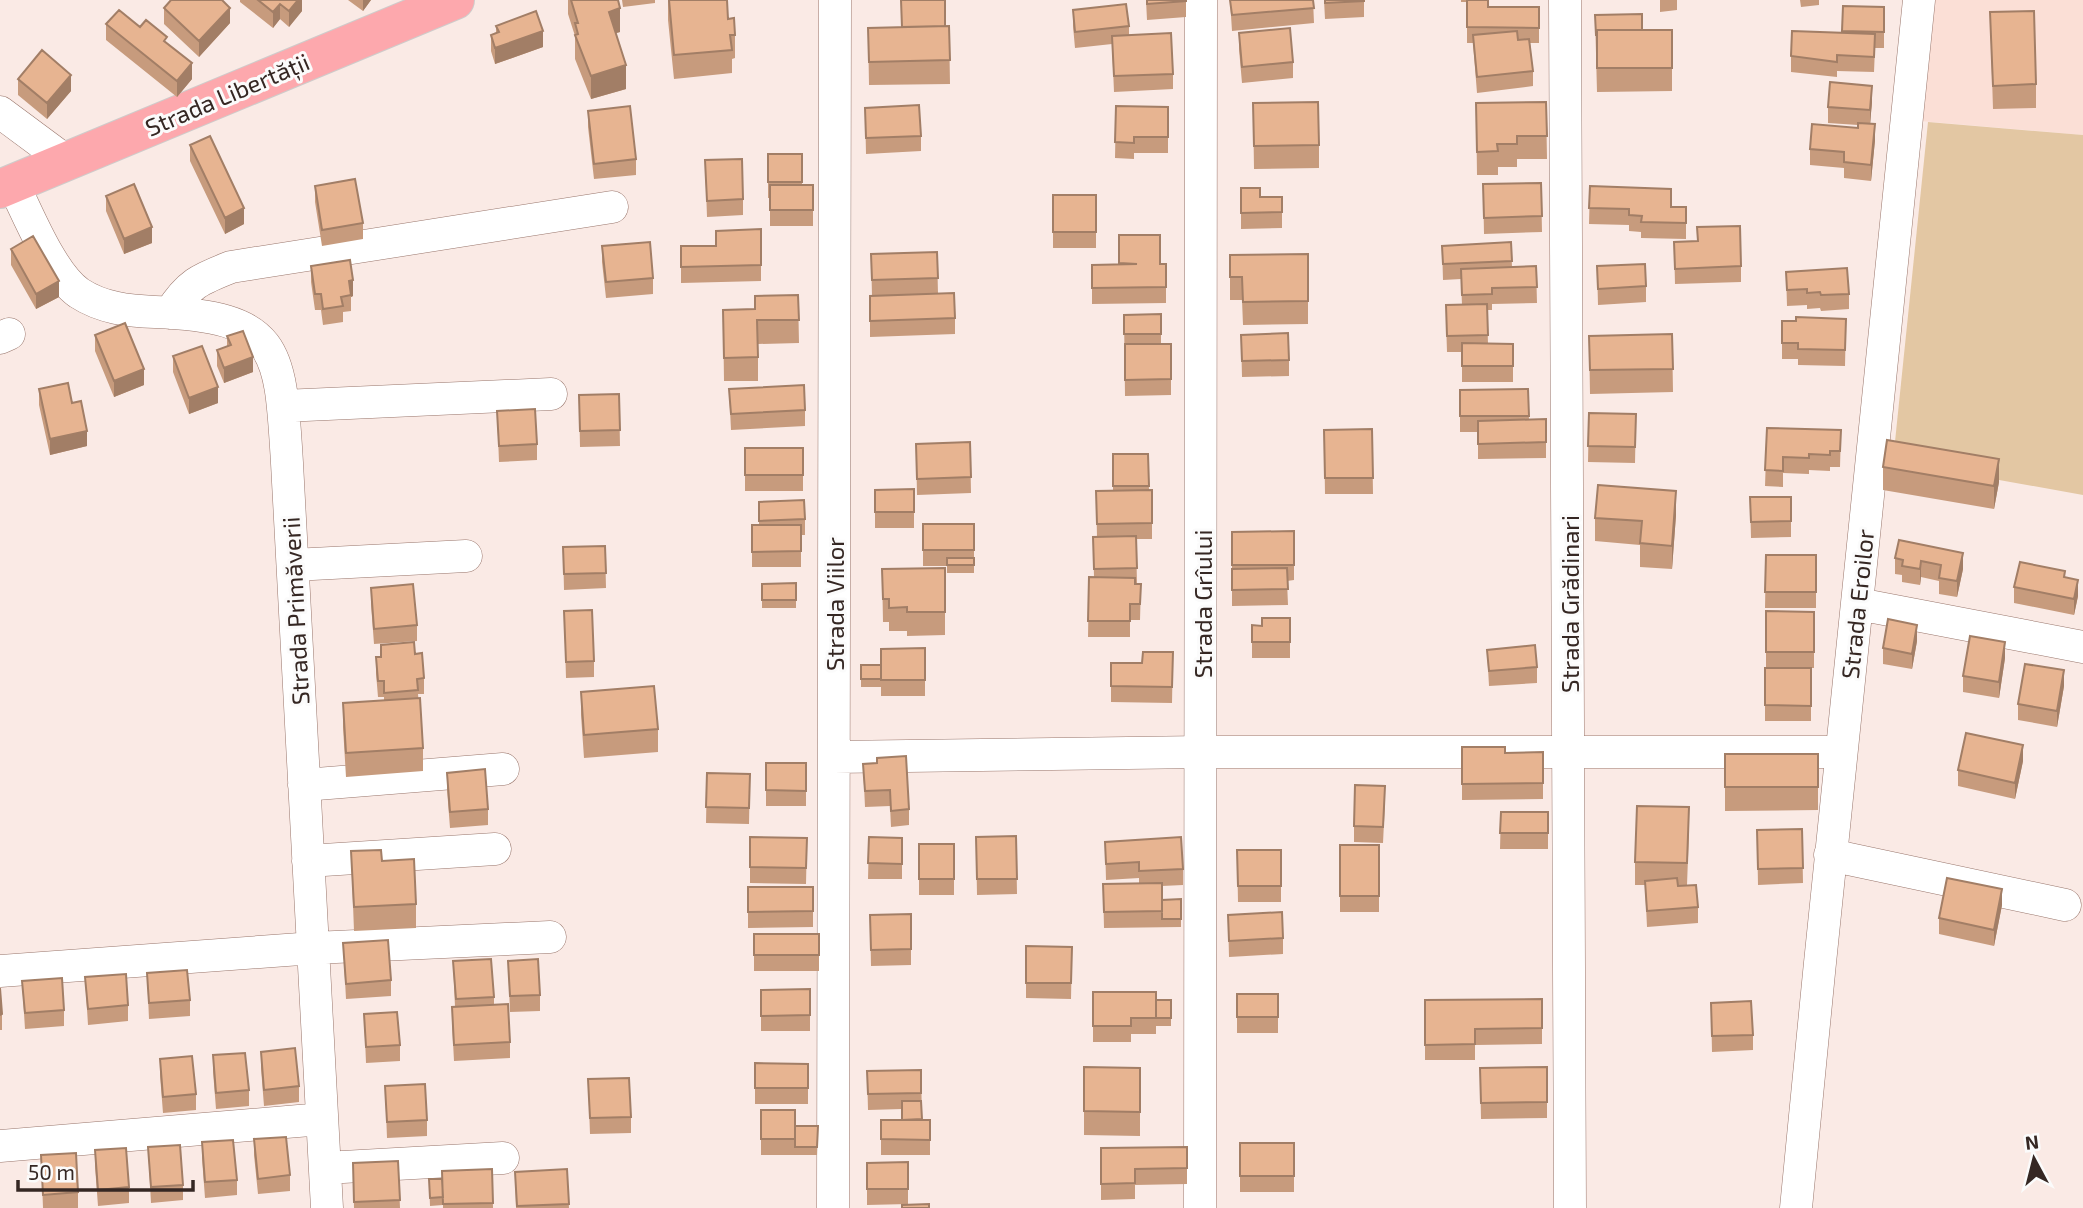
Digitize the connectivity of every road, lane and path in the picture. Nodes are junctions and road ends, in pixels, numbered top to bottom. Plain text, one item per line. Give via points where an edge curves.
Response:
1 (454, 0) edge
2 (835, 0) edge
3 (1201, 0) edge
4 (1566, 0) edge
5 (1919, 0) edge
6 (0, 112) edge
7 (66, 161) junction
8 (7, 186) edge
9 (612, 207) dead end
10 (170, 313) junction
11 (551, 394) dead end
12 (283, 405) junction
13 (467, 556) dead end
14 (293, 565) junction
15 (1858, 604) junction
16 (2083, 647) edge
17 (1570, 751) junction
18 (1202, 752) junction
19 (1839, 752) junction
20 (834, 757) junction
21 (503, 769) dead end
22 (304, 785) junction
23 (495, 849) dead end
24 (1830, 855) junction
25 (308, 861) junction
26 (2065, 905) dead end
27 (550, 937) dead end
28 (314, 948) junction
29 (0, 971) edge
30 (322, 1119) junction
31 (0, 1146) edge
32 (503, 1158) dead end
33 (325, 1168) junction
34 (327, 1208) edge
35 (833, 1208) edge
36 (1200, 1208) edge
37 (1570, 1208) edge
38 (1796, 1208) edge

1 - 7 main road, Strada Libertății
2 - 20 street, Strada Viilor
3 - 18 street, Strada Grîului
4 - 17 street, Strada Grădinari
5 - 15 street, Strada Eroilor
6 - 7 street
7 - 8 main road, Strada Libertății
8 - 10 street, Strada Primăverii via 77,291 101,305
9 - 10 street via 231,267 185,290
10 - 12 street, Strada Primăverii via 218,318 254,333 275,363
11 - 12 street
12 - 14 street, Strada Primăverii
13 - 14 street
14 - 22 street, Strada Primăverii
15 - 16 street
15 - 19 street, Strada Eroilor
17 - 18 street
17 - 19 street
17 - 37 street, Strada Grădinari
18 - 20 street
18 - 36 street, Strada Grîului
19 - 24 street, Strada Eroilor
20 - 35 street, Strada Viilor
21 - 22 street
22 - 25 street, Strada Primăverii
23 - 25 street
24 - 26 street
24 - 38 street, Strada Eroilor
25 - 28 street, Strada Primăverii
27 - 28 street
28 - 29 street
28 - 30 street, Strada Primăverii
30 - 31 street
30 - 33 street, Strada Primăverii
32 - 33 street
33 - 34 street, Strada Primăverii

